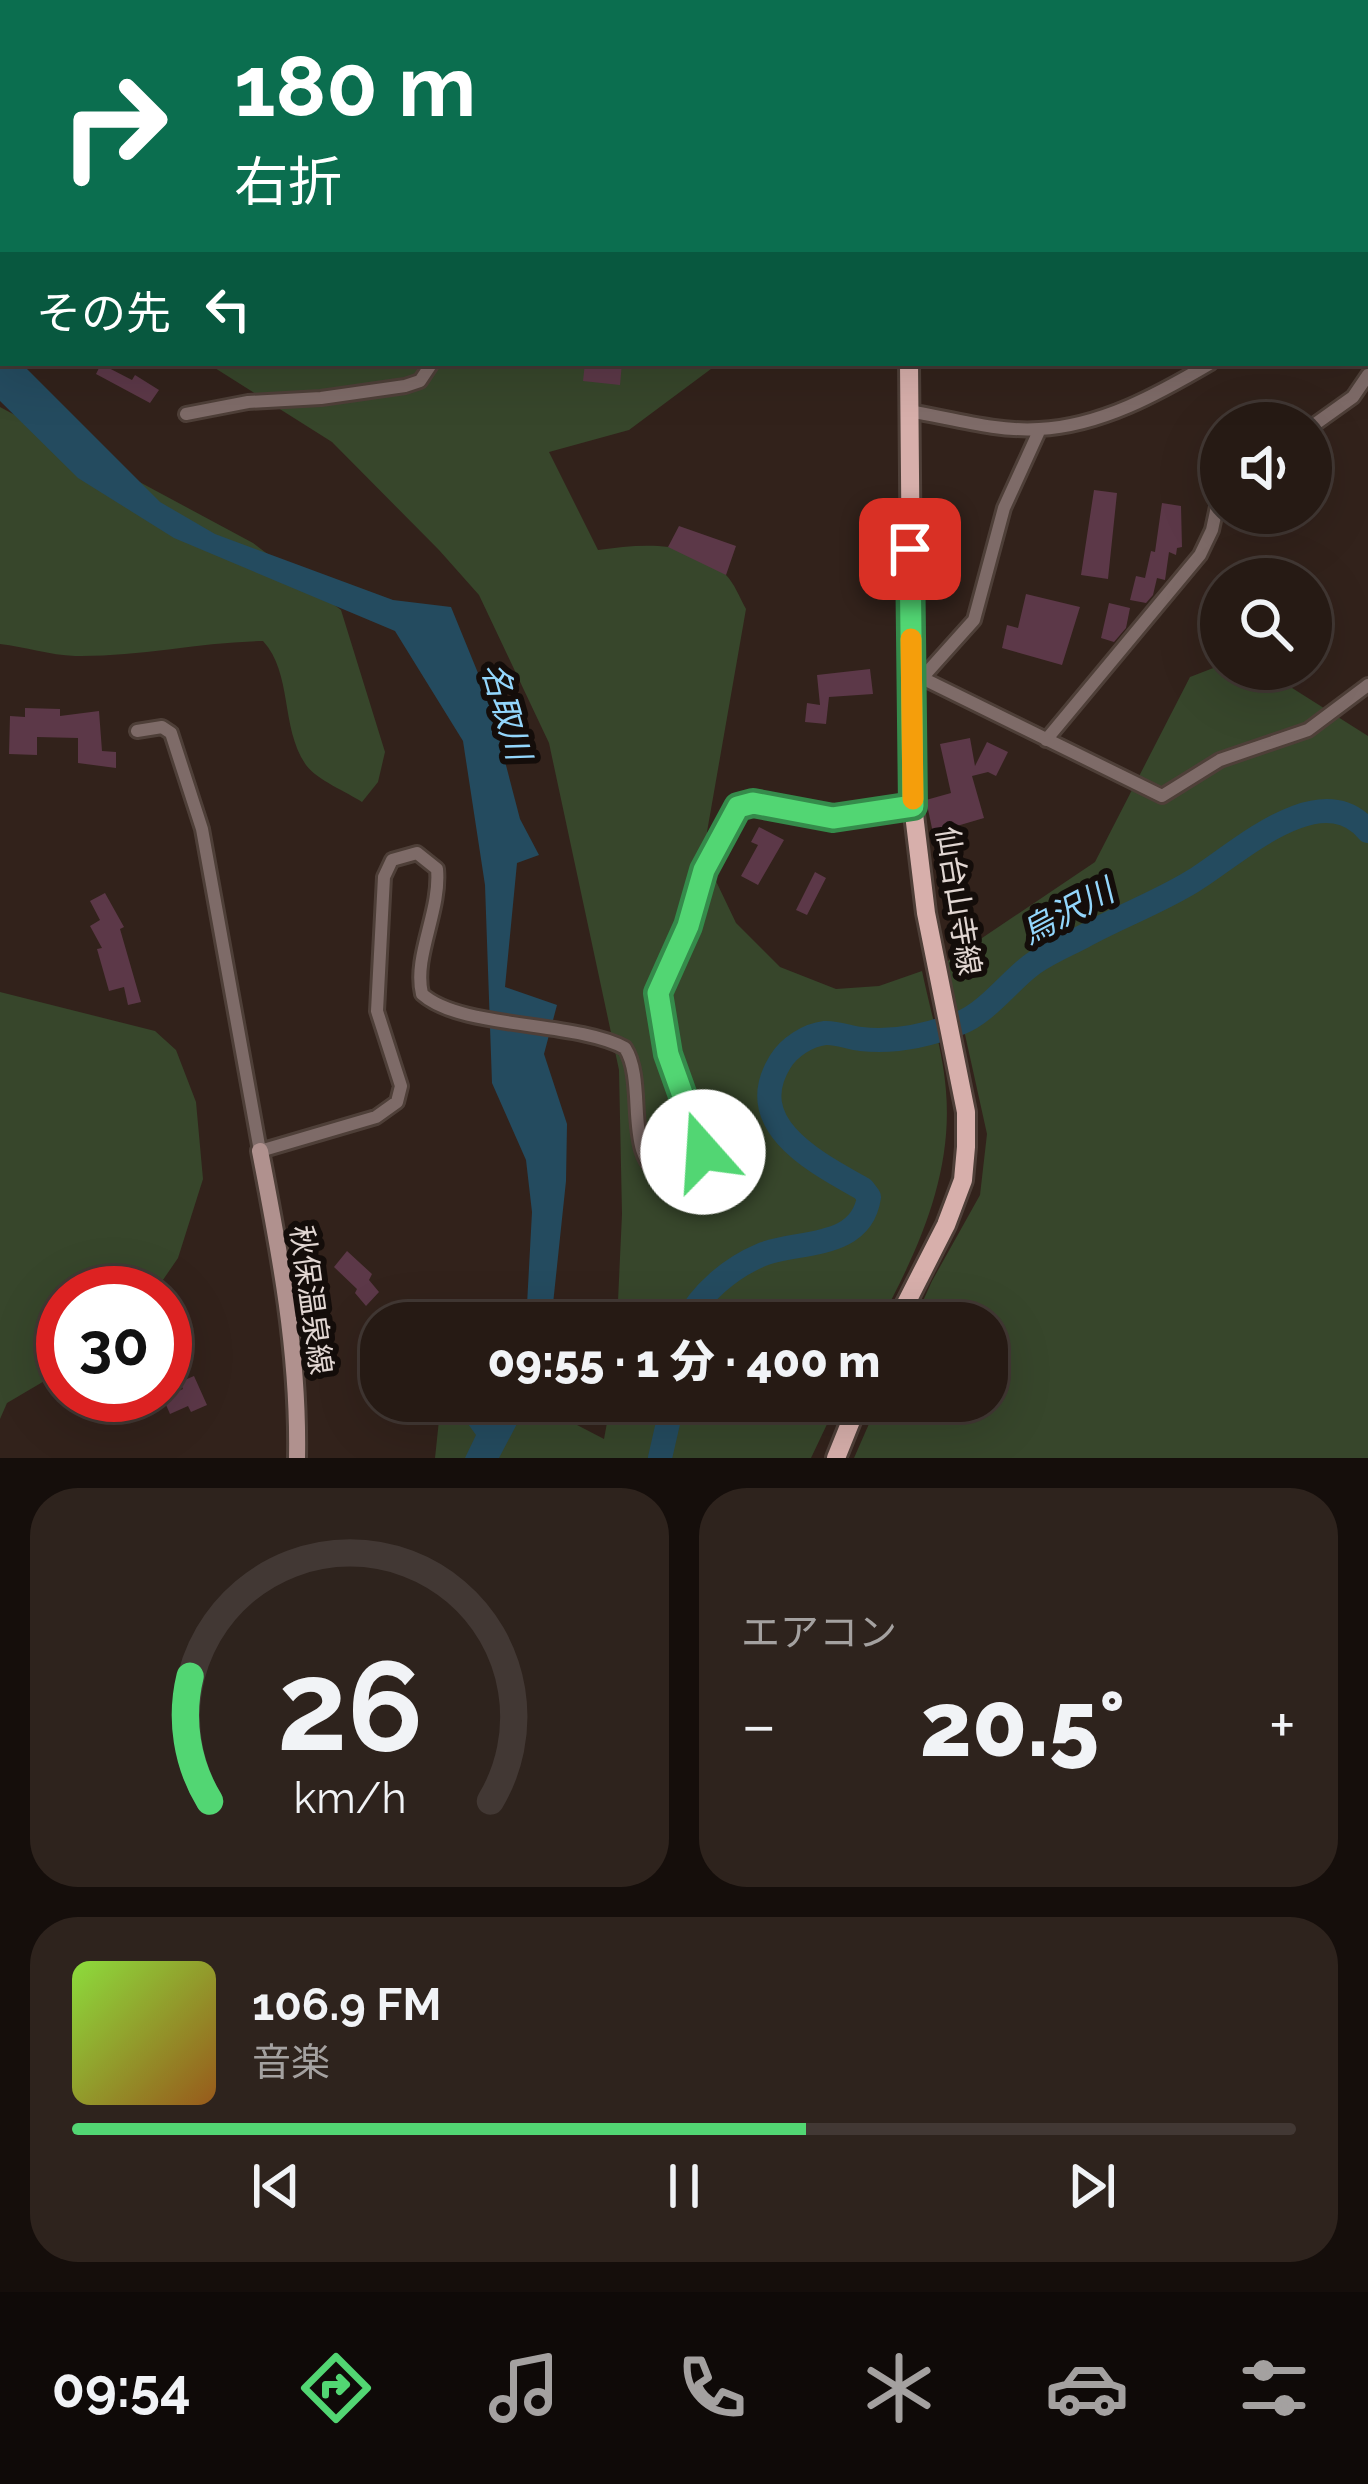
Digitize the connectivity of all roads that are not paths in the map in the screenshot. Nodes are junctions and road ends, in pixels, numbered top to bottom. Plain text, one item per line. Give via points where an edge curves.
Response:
1 (430, 366) edge
2 (909, 366) edge
3 (1206, 366) edge
4 (1368, 375) edge
5 (909, 411) junction
6 (1332, 412) edge
7 (186, 414) dead end
8 (1040, 429) junction
9 (1210, 534) edge
10 (916, 679) junction
11 (1368, 685) edge
12 (137, 731) dead end
13 (1046, 740) junction
14 (913, 806) junction
15 (260, 1151) junction
16 (907, 1302) edge
17 (851, 1422) edge
18 (297, 1458) edge
19 (836, 1458) edge

1 - 7 street via 405,386
2 - 5 main road, 仙台山寺線
3 - 8 street via 1088,423
4 - 6 street
5 - 8 street
5 - 10 main road, 仙台山寺線
8 - 10 street via 1004,508 974,620
9 - 13 street
10 - 13 street
10 - 14 main road, 仙台山寺線
11 - 13 street via 1308,730 1220,760 1162,796
12 - 15 street via 171,733 202,830
14 - 15 street via 833,818 753,803 738,807 725,825 658,993 668,1054 703,1152 695,1168 668,1177 648,1165 630,1055 616,1044 462,1012 422,994 439,887 437,869 417,853 392,860 384,877 376,986 401,1086 397,1102 376,1117
14 - 16 main road, 仙台山寺線 via 966,1112 963,1180
15 - 18 main road, 秋保温泉線 via 290,1306
17 - 19 main road

